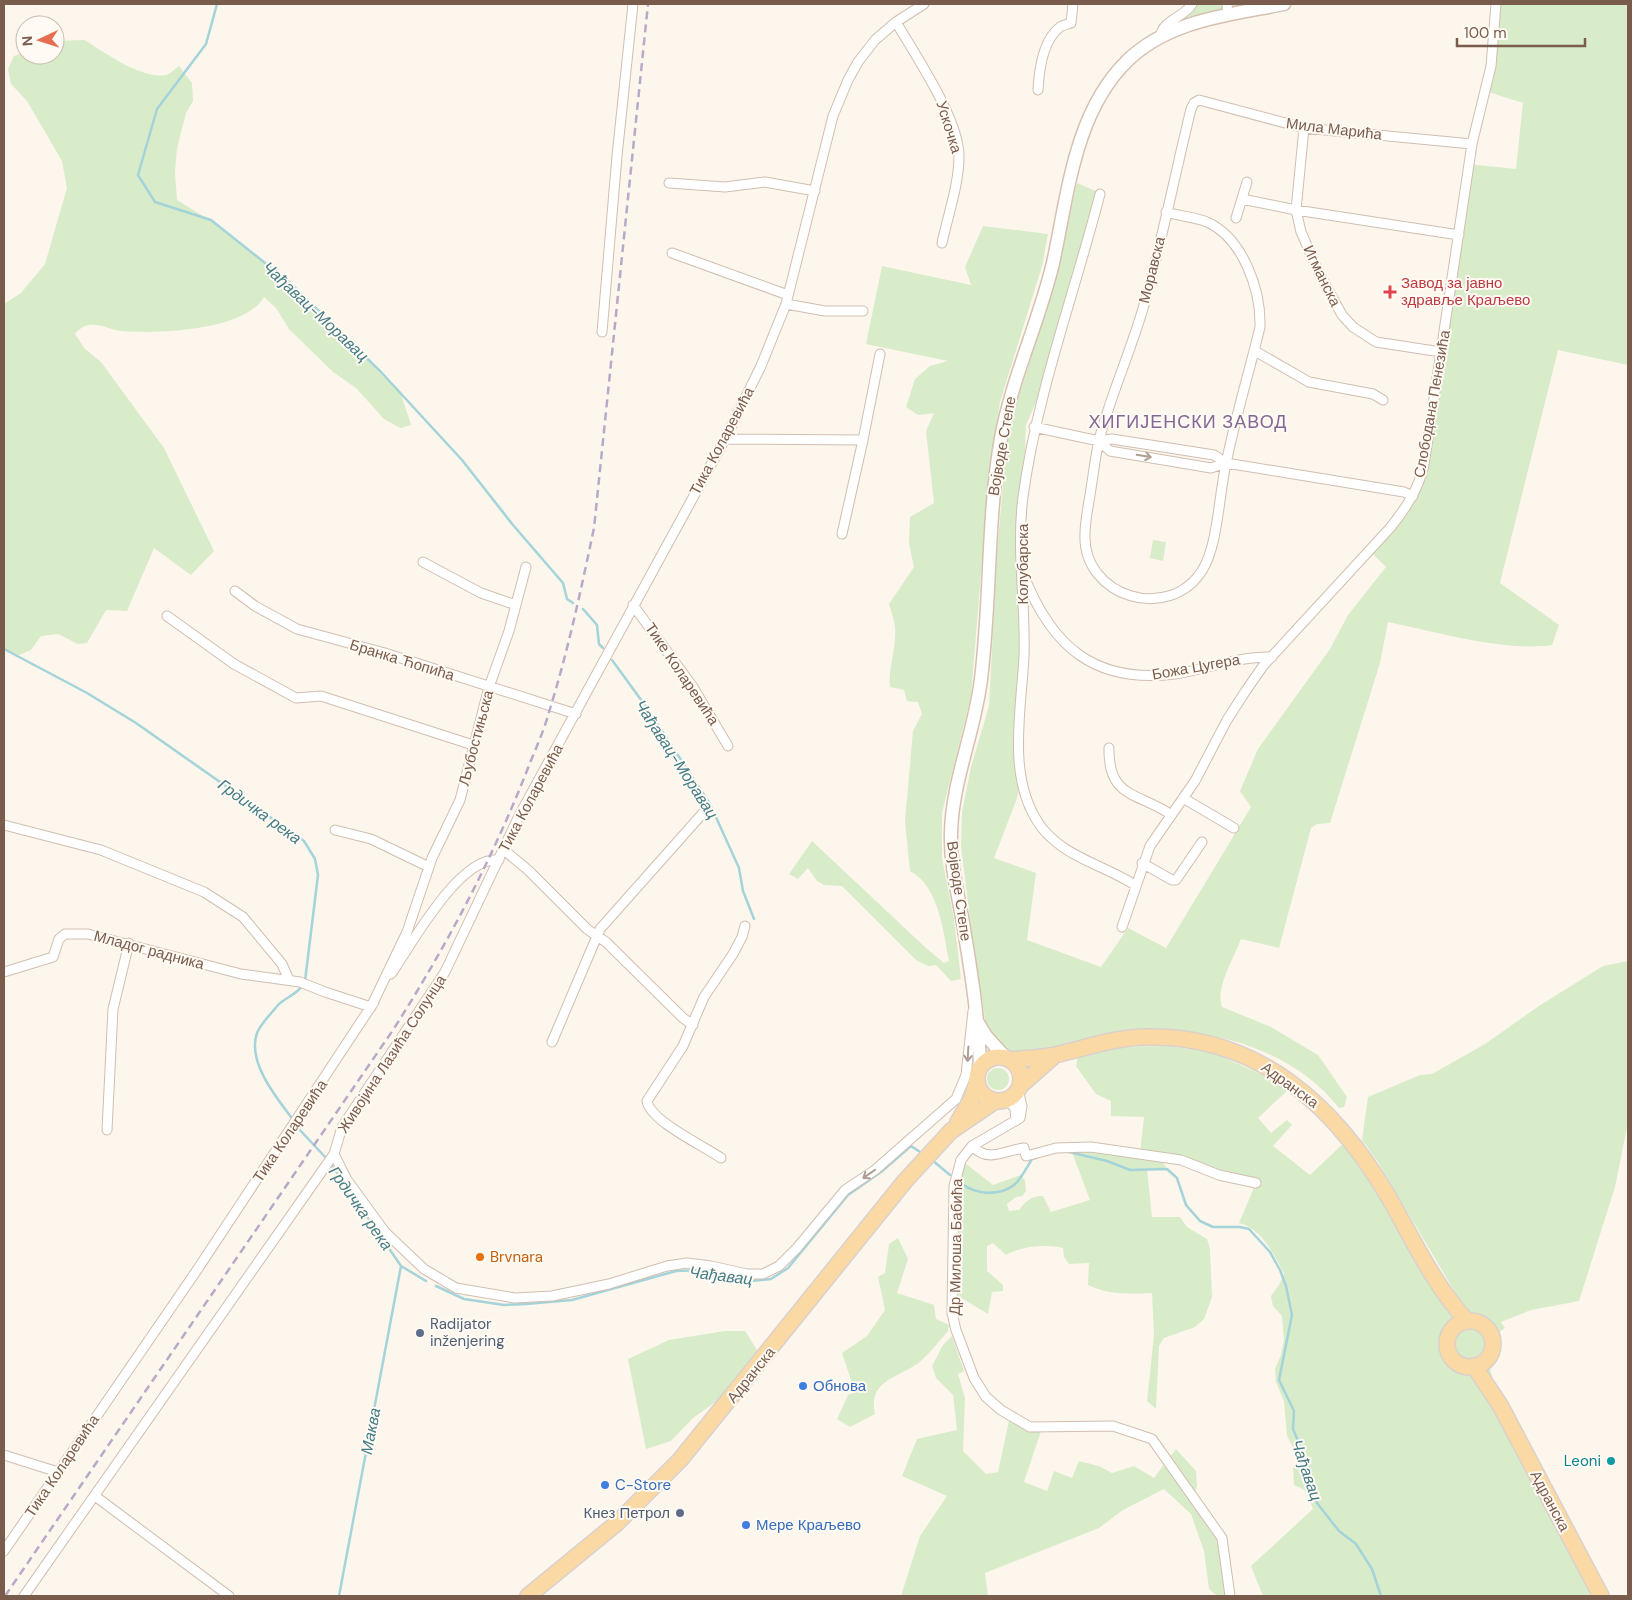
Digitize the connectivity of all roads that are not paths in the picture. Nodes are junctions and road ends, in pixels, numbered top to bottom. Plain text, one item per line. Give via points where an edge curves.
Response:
1 (634, 4) edge
2 (1074, 4) edge
3 (1192, 4) edge
4 (1284, 4) edge
5 (1496, 4) edge
6 (918, 5) edge
7 (1227, 10) edge
8 (896, 22) junction
9 (1161, 36) junction
10 (1038, 90) dead end
11 (1199, 100) joint
12 (1304, 128) junction
13 (1472, 144) junction
14 (1247, 182) dead end
15 (669, 183) dead end
16 (815, 191) junction
17 (1100, 194) dead end
18 (1242, 199) junction
19 (1296, 210) junction
20 (1166, 212) junction
21 (1236, 218) dead end
22 (1459, 235) junction
23 (942, 243) dead end
24 (672, 253) dead end
25 (788, 295) junction
26 (786, 304) junction
27 (863, 311) dead end
28 (602, 332) dead end
29 (1255, 351) junction
30 (1441, 352) junction
31 (880, 354) dead end
32 (1383, 400) dead end
33 (1034, 426) junction
34 (725, 439) junction
35 (863, 440) junction
36 (1099, 441) junction
37 (1226, 463) junction
38 (1413, 496) junction
39 (842, 534) dead end
40 (423, 562) dead end
41 (526, 567) dead end
42 (1022, 569) junction
43 (234, 591) dead end
44 (516, 605) junction
45 (633, 605) junction
46 (167, 616) dead end
47 (1272, 657) junction
48 (489, 687) junction
49 (576, 714) junction
50 (473, 744) junction
51 (728, 746) dead end
52 (1109, 748) dead end
53 (1183, 798) junction
54 (703, 813) dead end
55 (1170, 814) junction
56 (4, 825) edge
57 (1234, 828) dead end
58 (335, 830) dead end
59 (1202, 842) dead end
60 (504, 850) junction
61 (499, 860) junction
62 (1142, 863) junction
63 (429, 867) junction
64 (1135, 885) junction
65 (745, 926) dead end
66 (1122, 927) dead end
67 (597, 935) junction
68 (130, 943) junction
69 (4, 972) edge
70 (289, 980) junction
71 (371, 1007) junction
72 (975, 1012) junction
73 (692, 1025) junction
74 (552, 1042) dead end
75 (1055, 1055) junction
76 (1008, 1059) junction
77 (978, 1075) junction
78 (1010, 1094) junction
79 (107, 1130) dead end
80 (951, 1131) junction
81 (972, 1146) junction
82 (333, 1156) junction
83 (721, 1158) dead end
84 (1256, 1183) dead end
85 (1437, 1282) junction
86 (1467, 1321) junction
87 (1451, 1331) junction
88 (1488, 1358) junction
89 (1474, 1366) junction
90 (1500, 1405) junction
91 (4, 1455) edge
92 (58, 1472) junction
93 (95, 1496) junction
94 (4, 1551) edge
95 (24, 1596) edge
96 (229, 1596) edge
97 (528, 1596) edge
98 (1230, 1596) edge
99 (1601, 1596) edge

1 - 28 street via 620,118
2 - 10 street via 1071,23 1058,29 1042,59
3 - 9 street via 1164,26
4 - 7 street, Војводе Степе
5 - 13 street, Слободана Пенезића via 1491,66
6 - 8 street, Тика Коларевића
7 - 9 street, Војводе Степе
8 - 16 street, Тика Коларевића via 868,48 848,80 833,116
8 - 23 street, Ускочка via 945,106 958,146 957,170
9 - 72 street, Војводе Степе via 1119,70 1084,131 1050,273 1003,424 992,498 981,679 955,795 951,828 954,872
11 - 12 street, Мила Марића
11 - 20 street, Моравска via 1190,109
12 - 13 street, Мила Марића
12 - 19 street, Игманска
13 - 22 street, Слободана Пенезића
14 - 18 street
15 - 16 street via 725,187 765,182
16 - 25 street, Тика Коларевића
17 - 33 street, Колубарска
18 - 19 street
18 - 21 street
19 - 22 street
19 - 30 street, Игманска via 1301,232 1320,275 1342,315 1353,327 1376,342
20 - 29 street, Моравска via 1206,222 1228,237 1238,251 1252,280 1261,311
20 - 36 street, Моравска via 1143,306
22 - 30 street, Слободана Пенезића
24 - 25 street
25 - 26 street, Тика Коларевића
26 - 27 street via 825,311
26 - 34 street, Тика Коларевића via 761,366
29 - 32 street via 1309,382 1373,394
29 - 37 street, Моравска
30 - 38 street, Слободана Пенезића via 1424,465
31 - 35 street
33 - 36 street
33 - 42 street, Колубарска via 1023,500
34 - 35 street
34 - 45 street, Тика Коларевића
35 - 39 street
36 - 37 street via 1110,450 1211,468
36 - 37 street, Моравска via 1084,534 1085,547 1101,579 1114,590 1131,597 1149,600 1167,597 1198,577 1211,549
37 - 38 street
38 - 47 street, Слободана Пенезића via 1390,528
40 - 44 street via 481,593
41 - 44 street, Љубостињска
42 - 47 street, Божа Цугера via 1033,598 1067,647 1119,673 1175,674 1257,656
42 - 64 street, Колубарска via 1021,782 1042,827 1063,848
43 - 48 street, Бранка Ћопића via 297,629
44 - 48 street, Љубостињска
45 - 49 street, Тика Коларевића
45 - 51 street, Тике Коларевића via 693,687
46 - 50 street via 234,664 296,698 321,696
47 - 53 street, Слободана Пенезића via 1232,713
48 - 49 street, Бранка Ћопића
48 - 50 street, Љубостињска
49 - 60 street, Тика Коларевића via 519,816
50 - 63 street, Љубостињска via 460,800
52 - 55 street via 1110,772 1120,786
53 - 55 street, Слободана Пенезића
53 - 57 street
54 - 67 street via 624,899
55 - 62 street, Слободана Пенезића
56 - 70 street via 101,850 204,892 243,917 282,964
58 - 63 street via 371,839
59 - 62 street via 1176,880
60 - 61 street, Тика Коларевића
60 - 67 street
61 - 71 street, Тика Коларевића via 489,859 478,864 452,887
61 - 82 street, Живојина Лазића Солунца via 445,972 342,1127
62 - 64 street, Слободана Пенезића
63 - 71 street, Љубостињска via 407,932
64 - 66 street, Слободана Пенезића
65 - 73 street via 742,937 704,997
67 - 73 street
67 - 74 street
68 - 69 street, Младог радника via 88,934 65,934 59,939 53,957
68 - 70 street, Младог радника via 241,974
68 - 79 street via 113,1009
70 - 71 street, Младог радника
71 - 92 street, Тика Коларевића via 195,1273
72 - 76 street, Војводе Степе via 986,1036
72 - 77 street, Војводе Степе
72 -> 82 street via 970,1024 966,1075 956,1099 875,1170 845,1190 785,1260 763,1274 687,1263 552,1296 515,1298 456,1288 424,1269 385,1232
73 - 83 street via 683,1046 648,1097 648,1105 666,1123
75 - 76 main road, Адранска
75 - 78 main road, Адранска
75 - 85 main road, Адранска via 1108,1040 1180,1038 1215,1045 1264,1065 1309,1096 1348,1138 1387,1195
76 - 77 main road via 993,1057
76 - 78 main road via 1020,1071
77 - 78 main road via 982,1093
77 - 80 main road, Адранска via 968,1107
78 - 80 main road, Адранска
78 - 81 street, Др Милоша Бабића via 1022,1111 1016,1122
80 - 97 main road, Адранска via 921,1163 680,1460 617,1523
81 - 84 street via 979,1153 991,1156 1024,1148 1026,1156 1074,1146 1134,1153 1181,1160 1219,1175
81 - 98 street, Др Милоша Бабића via 960,1160 954,1186 952,1314 974,1378 986,1397 1000,1410 1030,1426 1113,1426 1152,1440 1222,1538
82 - 93 street, Живојина Лазића Солунца
85 - 86 main road, Адранска
85 - 87 main road, Адранска
86 - 87 main road
86 - 88 main road via 1477,1322 1489,1332 1493,1346
87 - 89 main road via 1448,1347 1453,1359 1461,1365
88 - 89 main road
88 - 90 main road, Адранска
89 - 90 main road, Адранска
90 - 99 main road, Адранска
91 - 92 street
92 - 94 street, Тика Коларевића
93 - 95 street, Живојина Лазића Солунца
93 - 96 street

